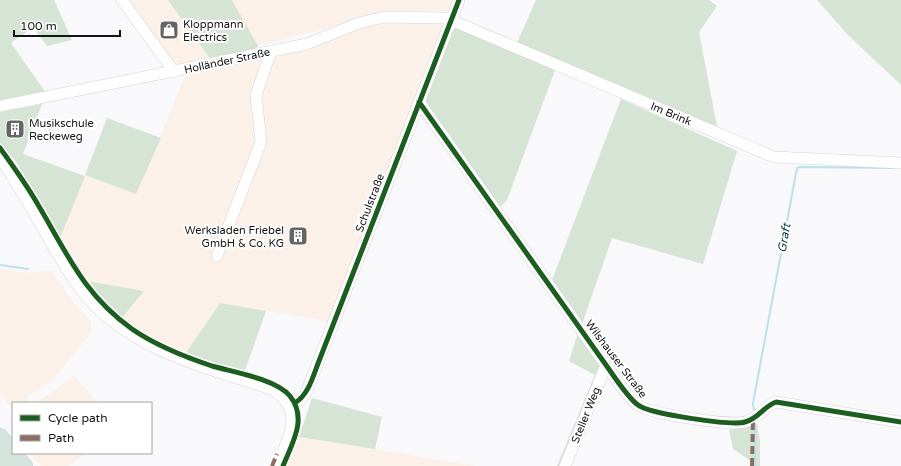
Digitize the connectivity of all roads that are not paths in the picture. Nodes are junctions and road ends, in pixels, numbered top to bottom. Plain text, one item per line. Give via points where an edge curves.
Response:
1 (122, 0) edge
2 (459, 0) edge
3 (452, 20) junction
4 (271, 51) junction
5 (174, 72) junction
6 (419, 102) junction
7 (0, 106) edge
8 (0, 158) edge
9 (901, 163) edge
10 (217, 256) dead end
11 (606, 365) junction
12 (290, 406) junction
13 (901, 422) edge
14 (0, 436) edge
15 (12, 450) edge
16 (16, 454) edge
17 (0, 456) edge
18 (8, 466) edge
19 (25, 466) edge
20 (277, 466) edge
21 (566, 466) edge

1 - 5 street
2 - 3 street, Schulstraße
3 - 4 street, Holländer Straße via 384,17 359,23 307,44
3 - 6 street, Schulstraße
3 - 9 street, Im Brink via 774,157
4 - 5 street, Holländer Straße
4 - 10 street via 256,95 261,142
5 - 7 street, Holländer Straße
6 - 11 street, Wilshauser Straße
6 - 12 street, Schulstraße via 306,393
8 - 12 street via 74,281 110,320 138,339 173,357 271,389 283,396
11 - 13 street, Wilshauser Straße via 638,406 666,413 740,423 753,419 776,402
11 - 21 street, Steller Weg
12 - 20 street via 292,426
14 - 15 highway
16 - 19 highway
17 - 18 highway

